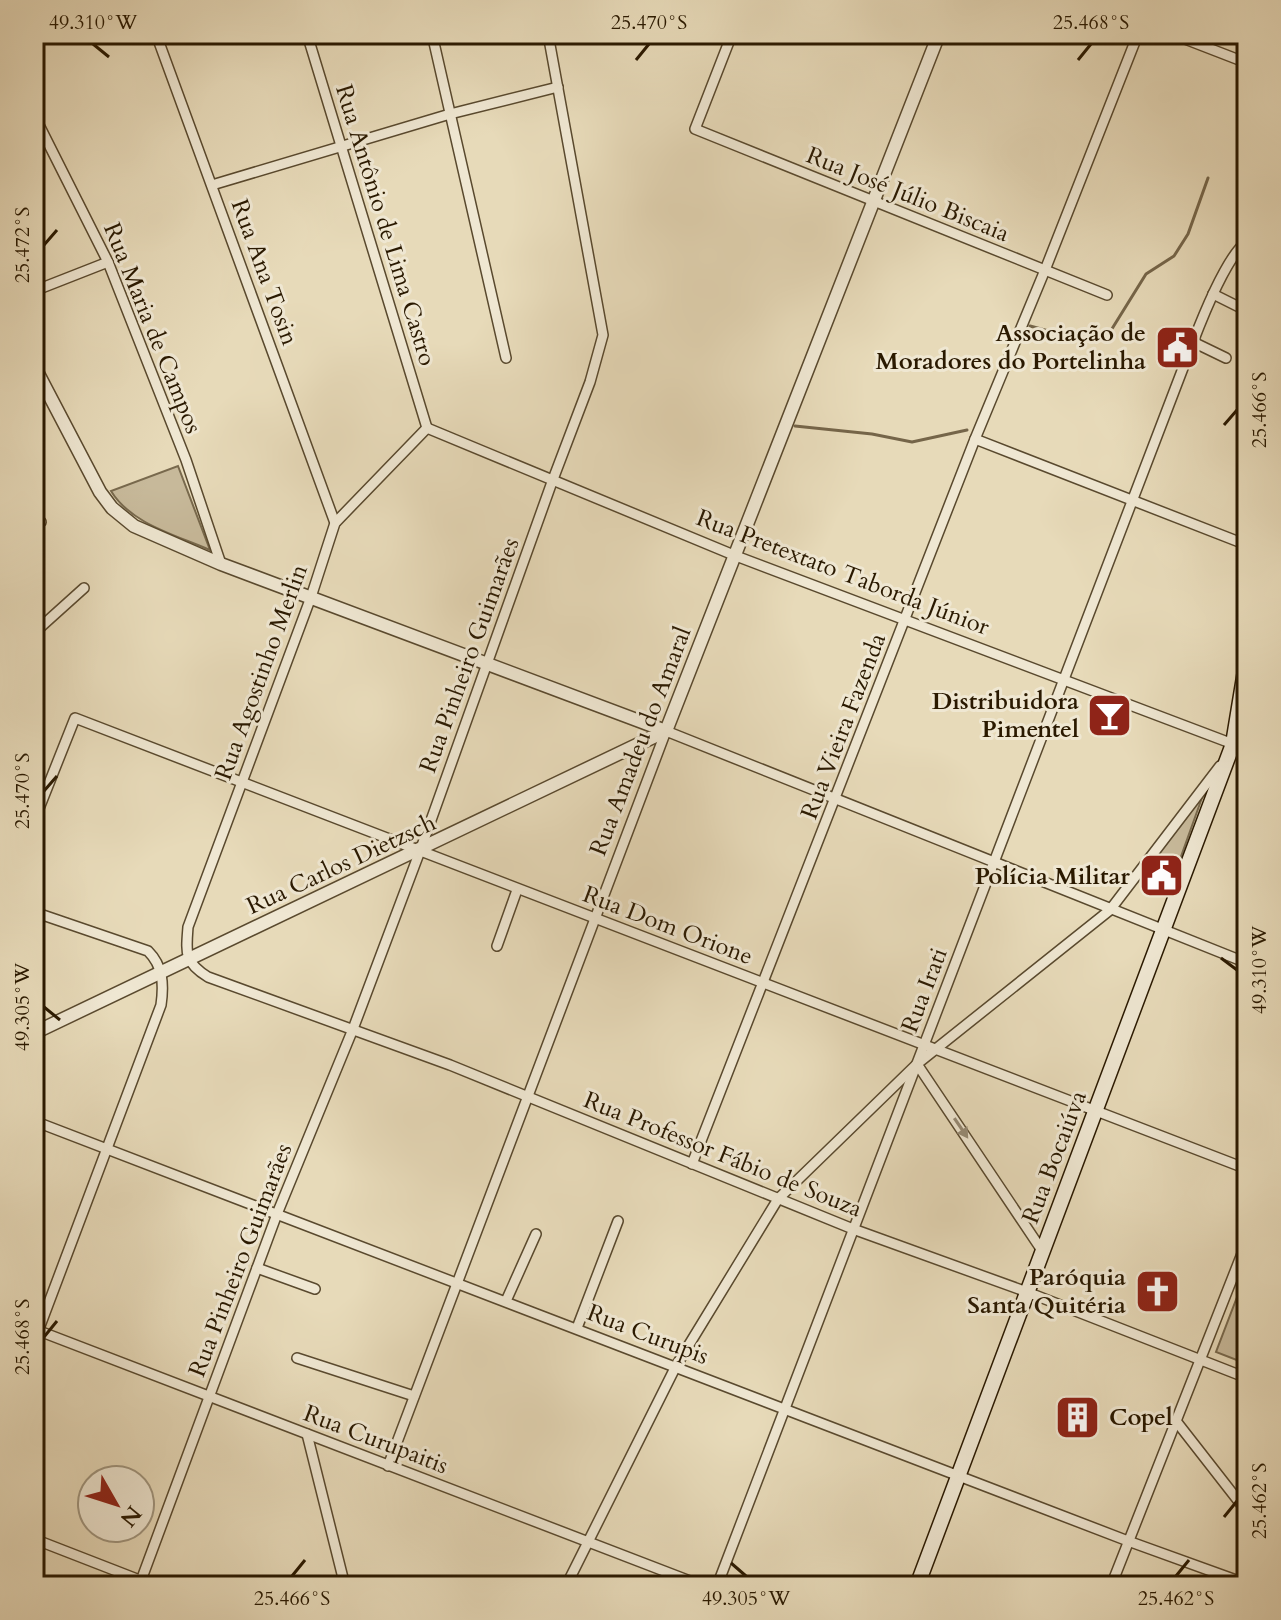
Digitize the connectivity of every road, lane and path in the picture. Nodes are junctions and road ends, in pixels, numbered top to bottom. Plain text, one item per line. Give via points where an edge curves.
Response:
1 (156, 34) edge
2 (307, 34) edge
3 (432, 34) edge
4 (548, 34) edge
5 (732, 34) edge
6 (939, 34) edge
7 (1138, 34) edge
8 (1172, 34) edge
9 (1246, 63) edge
10 (558, 87) junction
11 (450, 114) junction
12 (34, 115) edge
13 (340, 147) junction
14 (212, 185) junction
15 (873, 203) junction
16 (1247, 241) edge
17 (108, 262) junction
18 (1045, 270) junction
19 (34, 291) edge
20 (1213, 294) junction
21 (1107, 295) dead end
22 (1247, 311) edge
23 (1193, 342) junction
24 (506, 358) dead end
25 (1226, 358) dead end
26 (34, 366) edge
27 (427, 428) junction
28 (975, 439) junction
29 (552, 482) junction
30 (1133, 502) junction
31 (335, 523) junction
32 (1247, 545) edge
33 (736, 556) junction
34 (221, 564) junction
35 (84, 588) dead end
36 (311, 597) junction
37 (905, 618) junction
38 (34, 633) edge
39 (1247, 659) edge
40 (487, 664) junction
41 (1064, 680) junction
42 (666, 731) junction
43 (1237, 749) edge
44 (242, 782) junction
45 (836, 799) junction
46 (34, 821) edge
47 (420, 851) junction
48 (994, 863) junction
49 (517, 890) junction
50 (1110, 910) junction
51 (34, 912) edge
52 (596, 918) junction
53 (1163, 931) junction
54 (497, 946) dead end
55 (188, 960) junction
56 (1247, 963) edge
57 (162, 973) junction
58 (764, 983) junction
59 (353, 1029) junction
60 (34, 1033) edge
61 (924, 1045) junction
62 (935, 1049) junction
63 (917, 1064) junction
64 (527, 1097) junction
65 (1095, 1111) junction
66 (34, 1121) edge
67 (106, 1148) junction
68 (692, 1164) junction
69 (1247, 1169) edge
70 (778, 1199) junction
71 (277, 1214) junction
72 (618, 1221) dead end
73 (853, 1229) junction
74 (536, 1234) dead end
75 (1247, 1241) edge
76 (1043, 1252) junction
77 (257, 1268) junction
78 (456, 1282) junction
79 (315, 1289) dead end
80 (1027, 1292) junction
81 (506, 1301) junction
82 (577, 1328) junction
83 (36, 1330) edge
84 (34, 1342) edge
85 (297, 1358) dead end
86 (1201, 1360) junction
87 (676, 1366) junction
88 (1247, 1378) edge
89 (414, 1396) junction
90 (209, 1397) junction
91 (785, 1408) junction
92 (1176, 1421) junction
93 (307, 1434) junction
94 (388, 1466) junction
95 (959, 1475) junction
96 (1247, 1512) edge
97 (34, 1539) edge
98 (1128, 1541) junction
99 (589, 1543) junction
100 (140, 1584) edge
101 (1247, 1584) edge
102 (155, 1586) edge
103 (345, 1586) edge
104 (566, 1586) edge
105 (703, 1586) edge
106 (717, 1586) edge
107 (917, 1586) edge
108 (1111, 1586) edge

1 - 14 street, Rua Ana Tosin
2 - 13 street, Rua Antônio de Lima Castro
3 - 11 street
4 - 10 street, Rua Pinheiro Guimarães
5 - 15 street, Rua José Júlio Biscaia via 695,129
6 - 15 street, Rua Amadeu do Amaral
7 - 18 street, Rua Vieira Fazenda
8 - 9 street
10 - 11 street
10 - 29 street, Rua Pinheiro Guimarães via 603,335
11 - 13 street
11 - 24 street
12 - 17 street, Rua Maria de Campos
13 - 14 street
13 - 27 street, Rua Antônio de Lima Castro
14 - 31 street, Rua Ana Tosin
15 - 18 street, Rua José Júlio Biscaia
15 - 33 street, Rua Amadeu do Amaral
16 - 20 street, Rua Irati
17 - 19 street
17 - 34 street, Rua Maria de Campos
18 - 21 street, Rua José Júlio Biscaia
18 - 28 street, Rua Vieira Fazenda
20 - 22 street
20 - 23 street, Rua Irati
23 - 25 street
23 - 30 street, Rua Irati
26 - 34 street via 112,508 134,526
27 - 29 street, Rua Pretextato Taborda Júnior
27 - 31 street, Rua Agostinho Merlin
28 - 30 street
28 - 37 street, Rua Vieira Fazenda
29 - 33 street, Rua Pretextato Taborda Júnior
29 - 40 street, Rua Pinheiro Guimarães
30 - 32 street
30 - 41 street, Rua Irati
31 - 36 street, Rua Agostinho Merlin
33 - 37 street, Rua Pretextato Taborda Júnior
33 - 42 street, Rua Amadeu do Amaral
34 - 36 street
35 - 38 street
36 - 40 street
36 - 44 street, Rua Agostinho Merlin
37 - 41 street, Rua Pretextato Taborda Júnior
37 - 45 street, Rua Vieira Fazenda
39 - 43 main road, Rua Bocaiúva
40 - 42 street
40 - 47 street, Rua Pinheiro Guimarães
41 - 43 street, Rua Pretextato Taborda Júnior
41 - 48 street, Rua Irati
42 - 45 street
42 - 47 street, Rua Carlos Dietzsch
42 - 52 street, Rua Amadeu do Amaral
43 - 50 street
43 - 53 main road, Rua Bocaiúva
44 - 46 street, Rua Dom Orione via 75,718
44 - 47 street, Rua Dom Orione
44 - 55 street, Rua Agostinho Merlin via 188,927
45 - 48 street
45 - 58 street, Rua Vieira Fazenda
47 - 49 street, Rua Dom Orione
47 - 55 street, Rua Carlos Dietzsch
47 - 59 street, Rua Pinheiro Guimarães
48 - 50 street
48 - 61 street, Rua Irati
49 - 52 street, Rua Dom Orione
49 - 54 street
50 - 53 street
50 - 62 street
51 - 57 street via 148,951
52 - 58 street, Rua Dom Orione
52 - 64 street, Rua Amadeu do Amaral
53 - 56 street
53 - 65 main road, Rua Bocaiúva
55 - 57 street, Rua Carlos Dietzsch
55 - 59 street, Rua Professor Fábio de Souza via 208,977
57 - 60 street, Rua Carlos Dietzsch
57 - 67 street via 161,1005
58 - 61 street, Rua Dom Orione
58 - 68 street, Rua Vieira Fazenda
59 - 64 street, Rua Professor Fábio de Souza
59 - 71 street, Rua Pinheiro Guimarães
61 - 62 street, Rua Dom Orione
61 - 63 street, Rua Irati
62 - 63 street
62 - 65 street, Rua Dom Orione
63 - 70 street
63 - 73 street, Rua Irati
63 -> 76 street
64 - 68 street, Rua Professor Fábio de Souza
64 - 78 street, Rua Amadeu do Amaral
65 - 69 street, Rua Dom Orione
65 - 76 main road, Rua Bocaiúva
66 - 67 street, Rua Curupis
67 - 71 street, Rua Curupis
67 - 83 street
68 - 70 street, Rua Professor Fábio de Souza
70 - 73 street, Rua Professor Fábio de Souza
70 - 87 street
71 - 77 street, Rua Pinheiro Guimarães
71 - 78 street, Rua Curupis
72 - 82 street
73 - 80 street, Rua Professor Fábio de Souza
73 - 91 street, Rua Irati
74 - 81 street
75 - 86 street
76 - 80 main road, Rua Bocaiúva
77 - 79 street
77 - 90 street, Rua Pinheiro Guimarães
78 - 81 street, Rua Curupis
78 - 89 street, Rua Amadeu do Amaral
80 - 86 street, Rua Professor Fábio de Souza
80 - 95 main road, Rua Bocaiúva
81 - 82 street, Rua Curupis
82 - 87 street, Rua Curupis
83 - 84 street
83 - 90 street, Rua Curupaitis
85 - 89 street
86 - 88 street, Rua Professor Fábio de Souza
86 - 92 street
87 - 91 street, Rua Curupis
87 - 99 street
89 - 94 street, Rua Amadeu do Amaral
90 - 93 street, Rua Curupaitis
90 - 100 street, Rua Pinheiro Guimarães
91 - 95 street, Rua Curupis
91 - 106 street, Rua Irati
92 - 96 street
92 - 98 street
93 - 94 street, Rua Curupaitis
93 - 103 street
94 - 99 street, Rua Curupaitis
95 - 98 street, Rua Curupis
95 - 107 main road, Rua Bocaiúva
97 - 100 street
98 - 101 street, Rua Curupis
98 - 108 street
99 - 104 street
99 - 105 street, Rua Curupaitis
100 - 102 street

